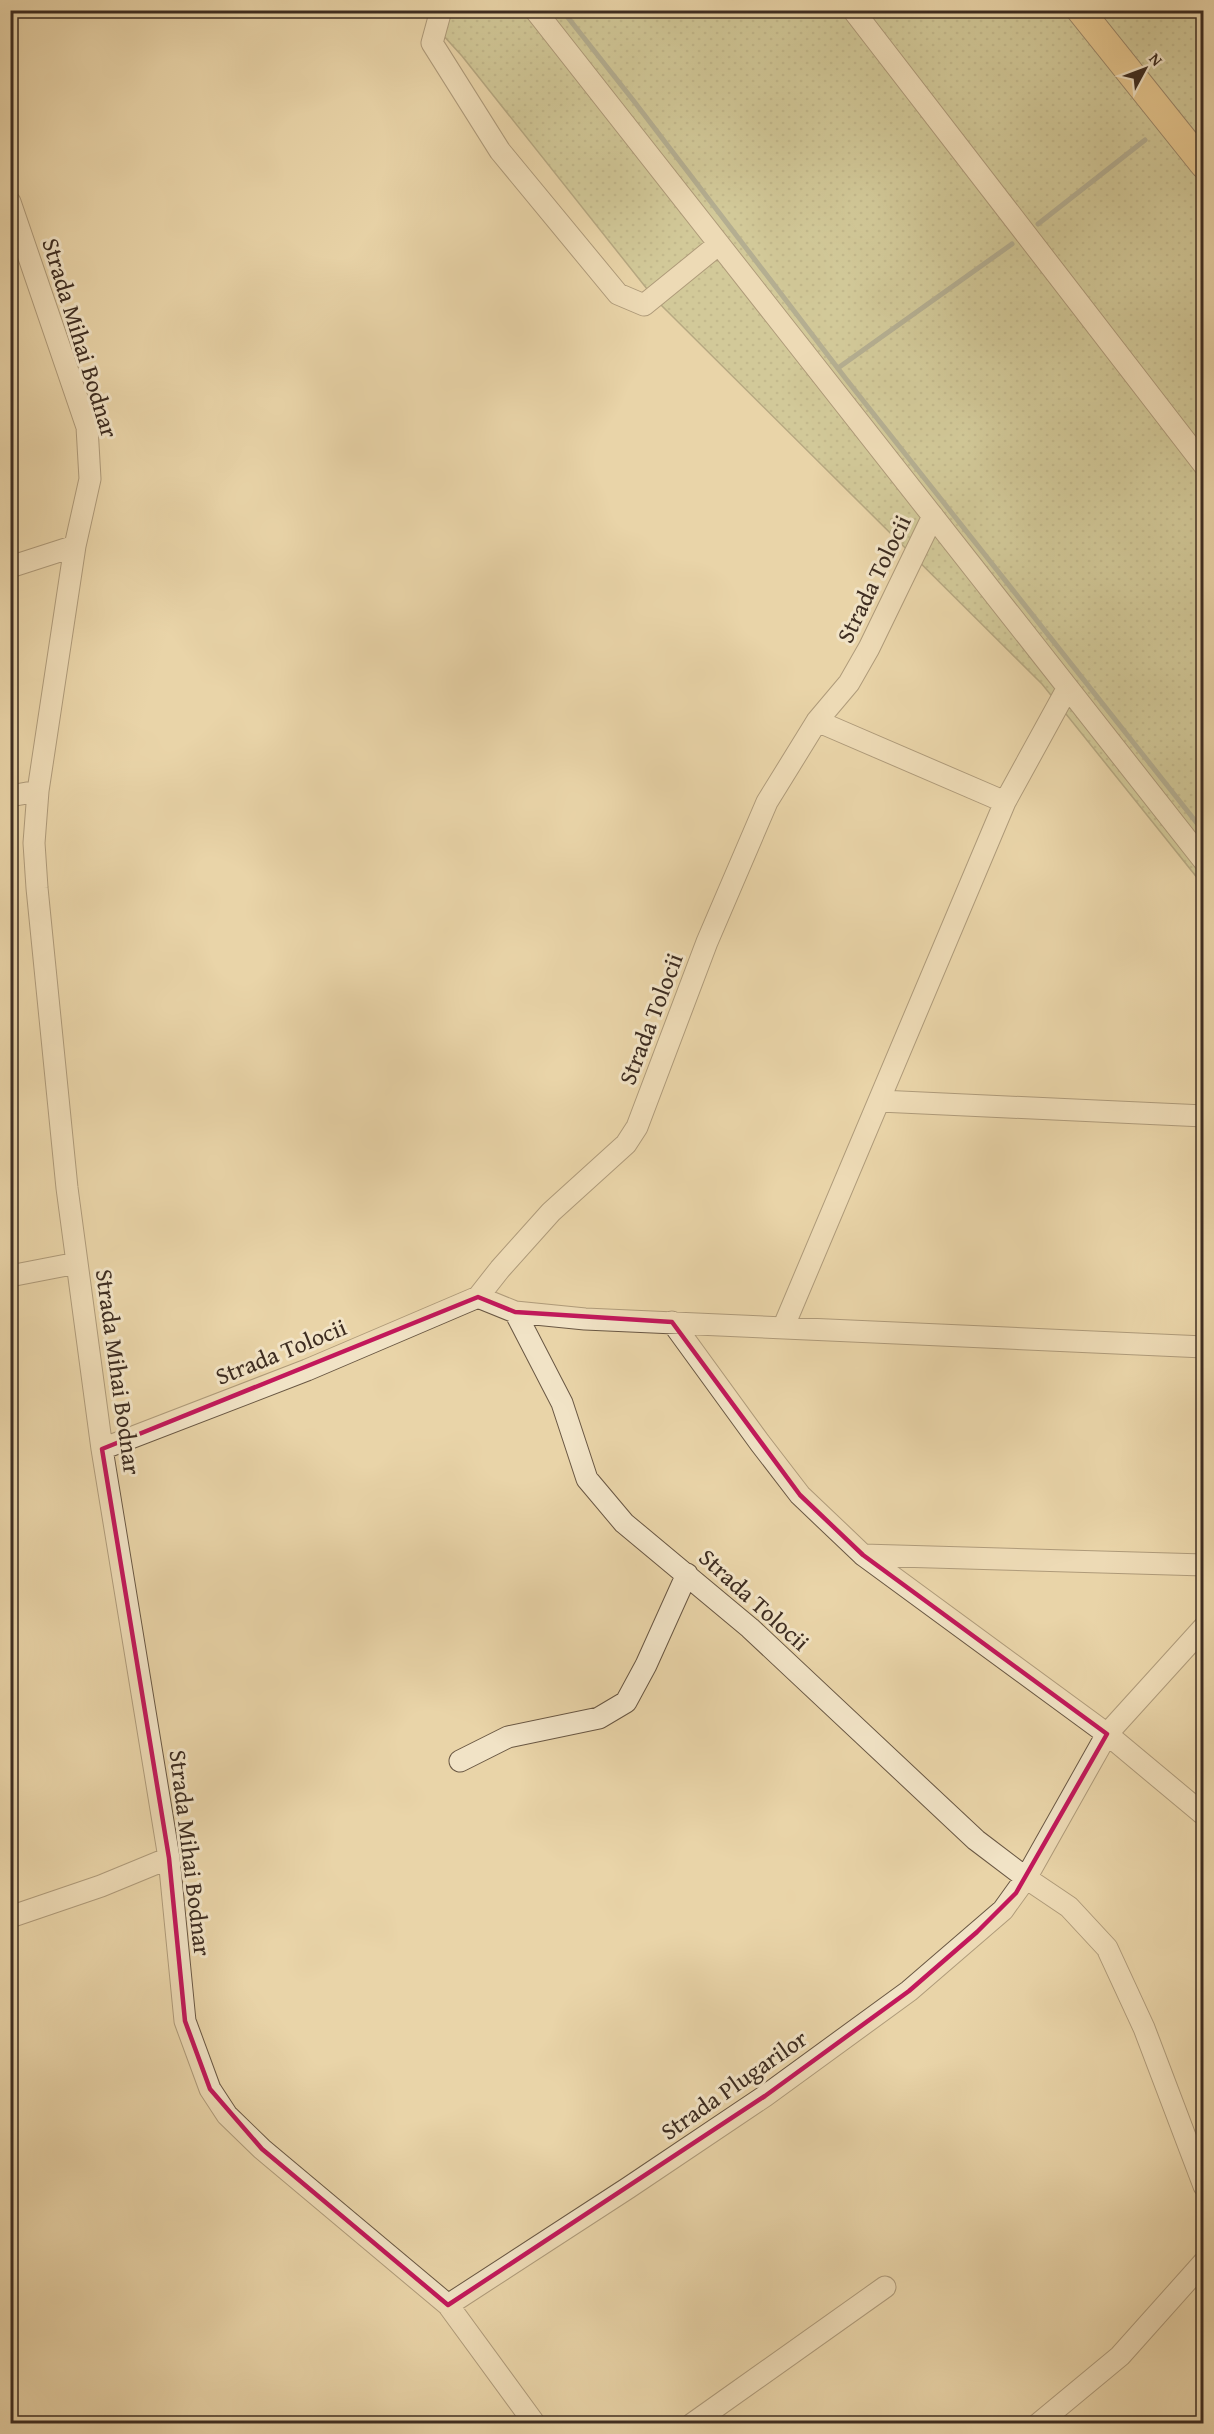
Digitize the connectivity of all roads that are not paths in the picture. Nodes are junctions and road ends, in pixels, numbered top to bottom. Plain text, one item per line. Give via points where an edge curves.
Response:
1 (441, 10) edge
2 (536, 10) edge
3 (853, 10) edge
4 (1080, 10) edge
5 (1203, 165) edge
6 (10, 202) edge
7 (719, 244) junction
8 (1203, 465) edge
9 (933, 516) junction
10 (75, 546) junction
11 (10, 567) edge
12 (1067, 689) junction
13 (817, 721) junction
14 (38, 790) junction
15 (10, 796) edge
16 (1005, 802) junction
17 (1203, 861) edge
18 (880, 1101) junction
19 (1203, 1116) edge
20 (77, 1263) junction
21 (10, 1276) edge
22 (478, 1298) junction
23 (515, 1312) junction
24 (672, 1322) junction
25 (783, 1328) junction
26 (1203, 1347) edge
27 (102, 1449) junction
28 (863, 1556) junction
29 (1203, 1565) edge
30 (687, 1574) junction
31 (1203, 1627) edge
32 (1107, 1734) junction
33 (460, 1761) dead end
34 (1203, 1815) edge
35 (169, 1858) junction
36 (1026, 1878) junction
37 (10, 1917) edge
38 (1203, 2186) edge
39 (1203, 2262) edge
40 (885, 2287) dead end
41 (448, 2305) junction
42 (535, 2424) edge
43 (692, 2424) edge
44 (1038, 2424) edge

1 - 7 street via 432,43 500,151 618,294 644,305
2 - 7 street
3 - 8 street
4 - 5 main road
6 - 10 street, Strada Mihai Bodnar via 87,427 90,479
7 - 9 street
9 - 12 street
9 - 13 street, Strada Tolocii via 864,657 849,683
10 - 11 street
10 - 14 street, Strada Mihai Bodnar
12 - 16 street
12 - 17 street
13 - 16 street
13 - 22 street, Strada Tolocii via 767,802 707,942 637,1127 626,1144 551,1212
14 - 15 street
14 - 20 street, Strada Mihai Bodnar via 34,843 37,888
16 - 18 street
18 - 19 street
18 - 25 street
20 - 21 street
20 - 27 street, Strada Mihai Bodnar
22 - 23 street
22 - 27 street, Strada Tolocii via 308,1370
23 - 24 street
23 - 30 street, Strada Tolocii via 562,1403 587,1479 624,1523
24 - 25 street
24 - 28 street via 800,1495
25 - 26 street
27 - 35 street, Strada Mihai Bodnar
28 - 29 street
28 - 32 street
30 - 33 street via 626,1702 599,1718 508,1737
30 - 36 street, Strada Tolocii via 976,1840
31 - 32 street
32 - 34 street
32 - 36 street
35 - 37 street
35 - 41 street, Strada Mihai Bodnar via 184,2021 210,2089 227,2115 262,2149
36 - 38 street, Strada Tolocii via 1069,1907 1107,1948 1144,2028
36 - 41 street, Strada Plugarilor via 1003,1910 909,1991 765,2096
39 - 44 street via 1120,2356
40 - 43 street
41 - 42 street, Strada Mihai Bodnar

